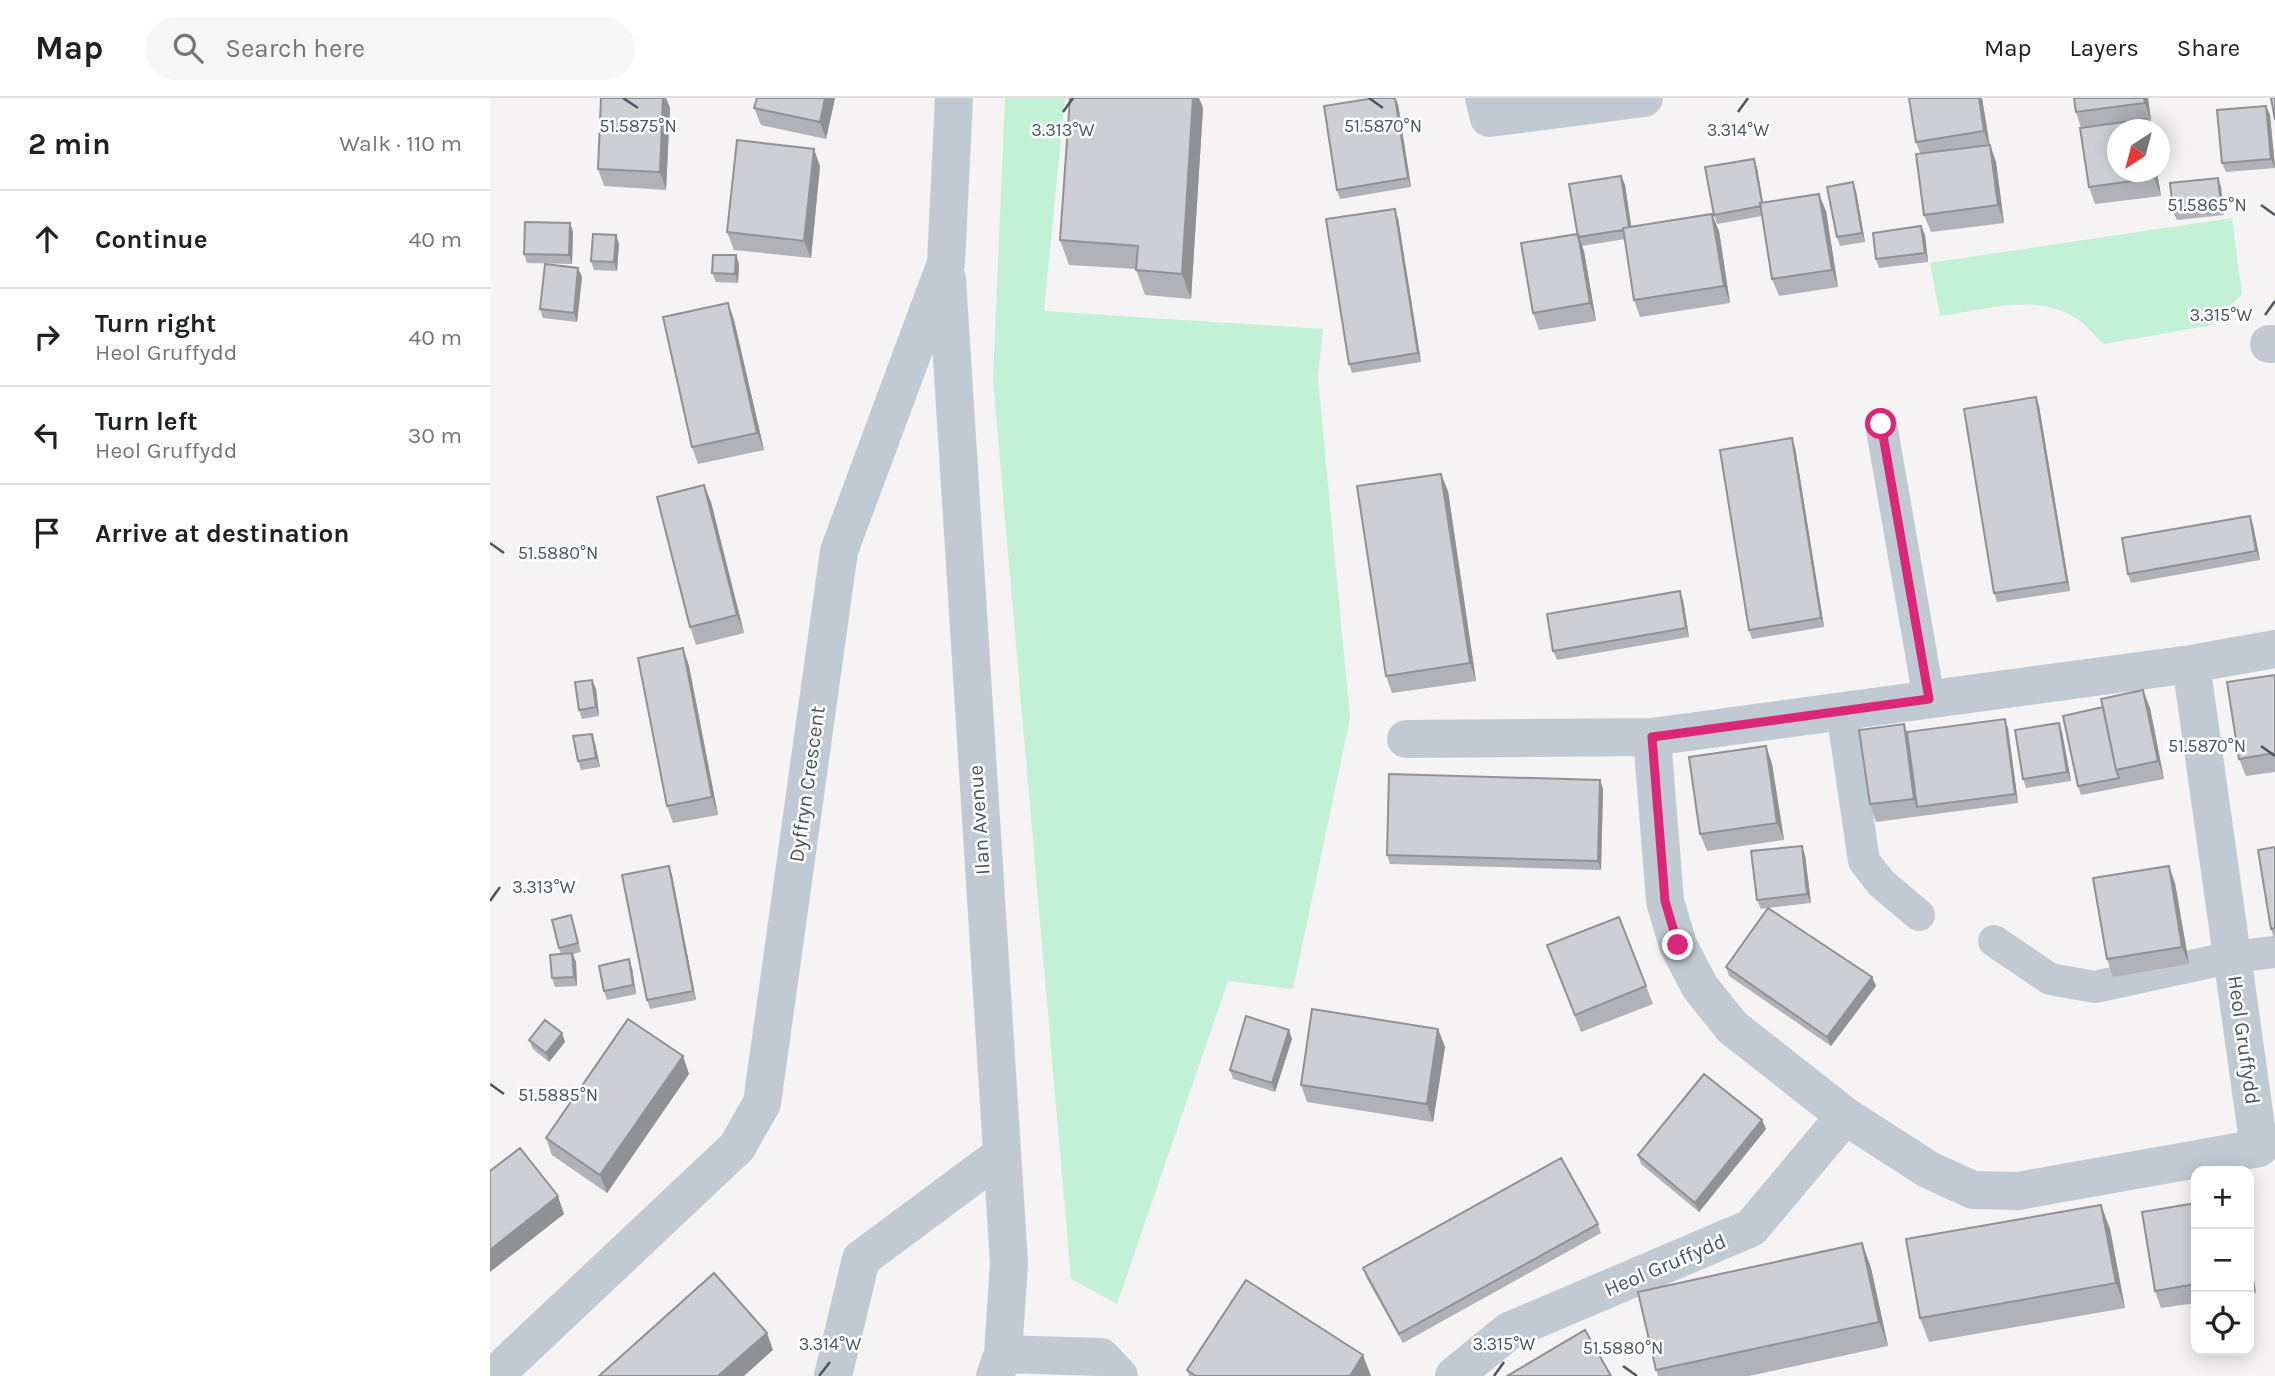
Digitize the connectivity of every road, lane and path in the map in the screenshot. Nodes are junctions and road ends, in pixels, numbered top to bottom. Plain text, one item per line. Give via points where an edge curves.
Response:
1 (954, 98) edge
2 (1483, 98) edge
3 (1644, 98) edge
4 (946, 263) junction
5 (1881, 424) dead end
6 (2275, 649) edge
7 (2191, 664) junction
8 (1929, 699) junction
9 (1842, 711) junction
10 (1652, 737) junction
11 (1406, 739) dead end
12 (1919, 915) dead end
13 (1994, 941) dead end
14 (2275, 952) edge
15 (2233, 957) junction
16 (1845, 1116) junction
17 (1001, 1155) junction
18 (999, 1365) edge
19 (494, 1376) edge
20 (833, 1376) edge
21 (1119, 1376) edge
22 (1454, 1376) edge

1 - 4 street, Dyffryn Crescent
2 - 3 street via 1489,118
4 - 17 street, Ilan Avenue
4 - 19 street, Dyffryn Crescent via 839,551 762,1103 737,1147
5 - 8 lane
6 - 7 street
7 - 8 street
7 - 15 street, Heol Gruffydd
8 - 9 street
9 - 10 street
9 - 12 lane via 1864,861 1881,883
10 - 11 street
10 - 16 street, Heol Gruffydd via 1665,901 1700,988 1732,1027
13 - 15 lane via 2050,979 2095,987
14 - 15 lane
15 - 16 street, Heol Gruffydd via 2259,1148 2018,1191 1973,1190 1929,1170
16 - 22 street, Heol Gruffydd via 1751,1228 1509,1331
17 - 18 street, Ilan Avenue via 1009,1263
17 - 20 street via 861,1259
18 - 21 street via 1101,1357

